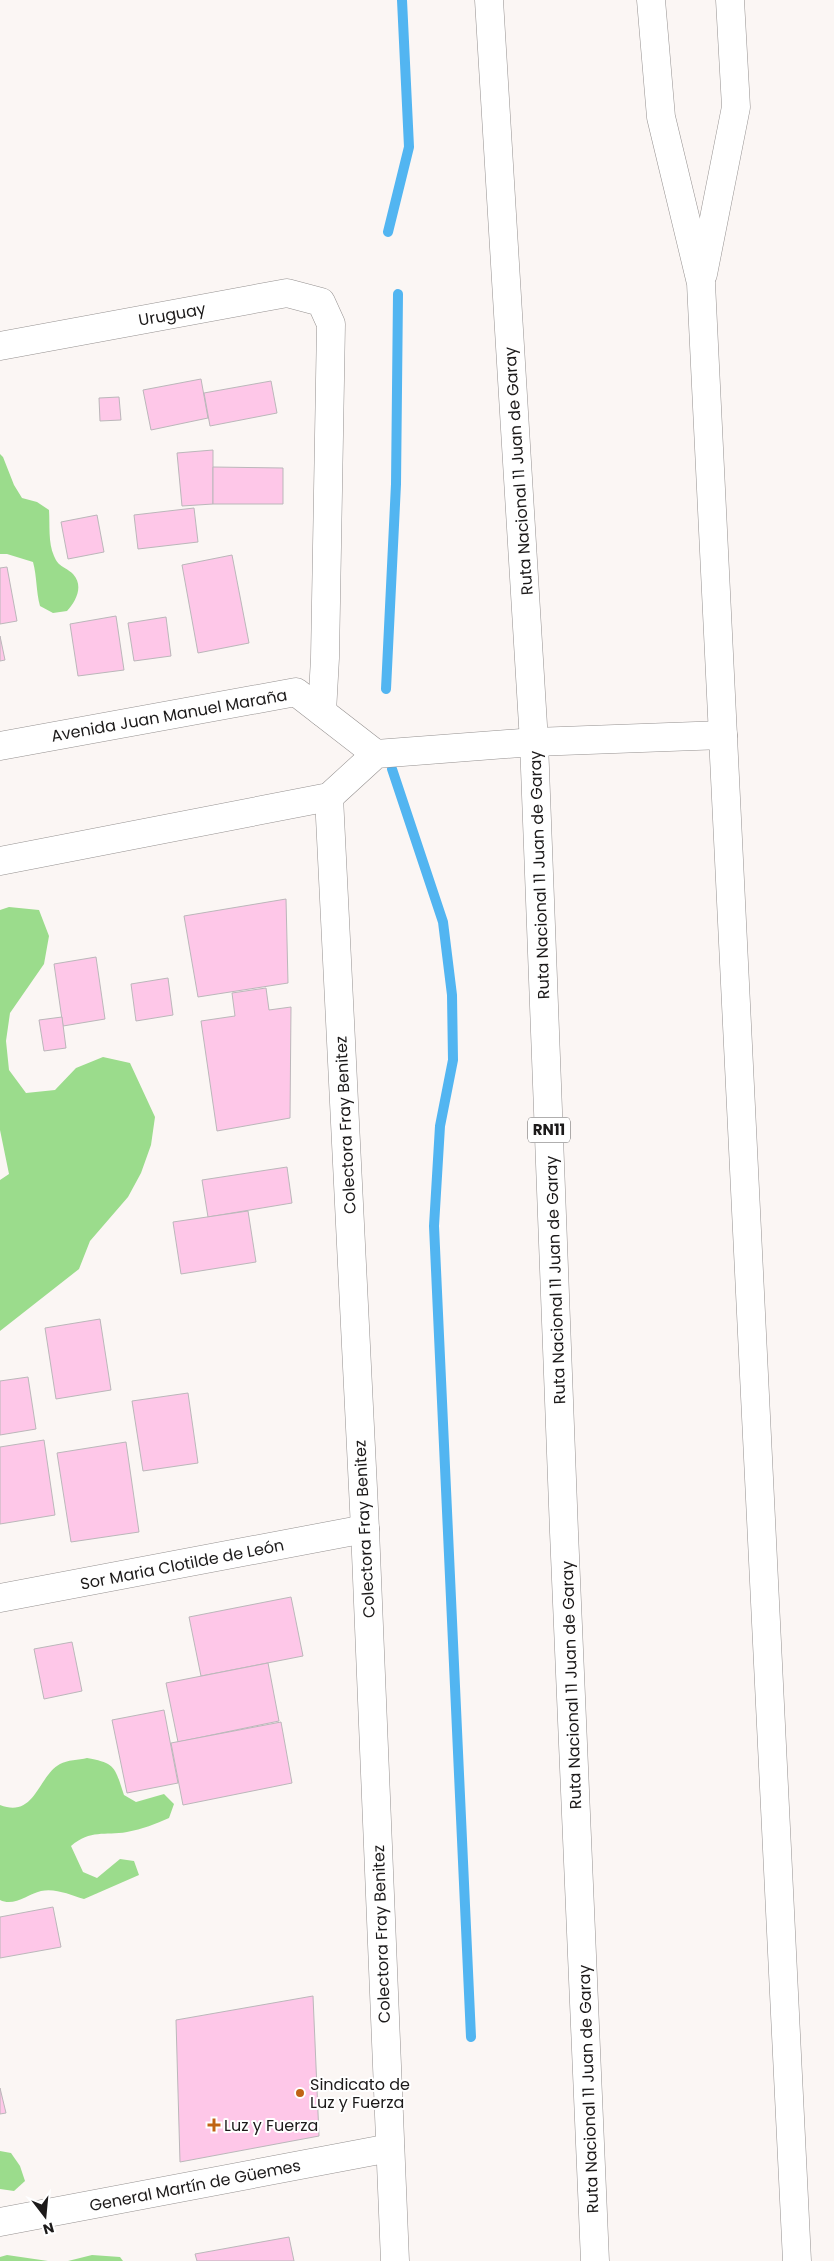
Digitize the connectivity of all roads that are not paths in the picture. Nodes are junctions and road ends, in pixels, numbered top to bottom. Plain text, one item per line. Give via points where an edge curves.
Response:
1 (489, 0) edge
2 (651, 0) edge
3 (730, 0) edge
4 (701, 282) junction
5 (0, 346) edge
6 (322, 712) junction
7 (723, 735) junction
8 (534, 742) junction
9 (0, 746) edge
10 (376, 754) junction
11 (330, 798) junction
12 (0, 861) edge
13 (365, 1529) junction
14 (0, 1598) edge
15 (390, 2148) junction
16 (0, 2222) edge
17 (395, 2261) edge
18 (596, 2261) edge
19 (797, 2261) edge

1 - 8 main road, Ruta Nacional 11 Juan de Garay / RN11
2 - 4 main road via 661,117
3 - 4 main road via 736,107
4 - 7 main road
5 - 6 main road, Uruguay via 286,293 320,302 331,324
6 - 9 main road, Avenida Juan Manuel Maraña via 296,692
6 - 10 main road, Avenida Juan Manuel Maraña
7 - 8 main road
7 - 19 main road
8 - 10 main road
8 - 18 main road, Ruta Nacional 11 Juan de Garay / RN11
10 - 11 main road
11 - 12 main road
11 - 13 main road, Colectora Fray Benitez
13 - 14 main road, Sor Maria Clotilde de León
13 - 15 main road, Colectora Fray Benitez
15 - 16 main road, General Martín de Güemes
15 - 17 main road, Colectora Fray Benitez

